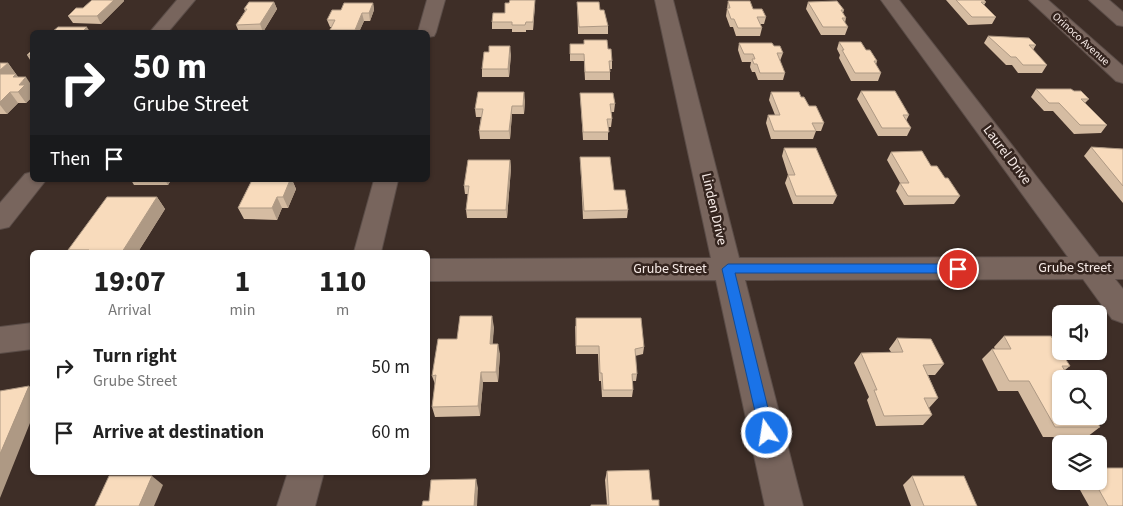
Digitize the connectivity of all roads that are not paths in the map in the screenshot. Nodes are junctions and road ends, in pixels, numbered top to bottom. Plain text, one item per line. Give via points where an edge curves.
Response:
1 (186, 0) edge
2 (436, 0) edge
3 (664, 0) edge
4 (890, 0) edge
5 (1038, 0) edge
6 (1098, 0) edge
7 (1123, 21) edge
8 (161, 30) edge
9 (428, 30) edge
10 (1115, 47) dead end
11 (1090, 48) junction
12 (1123, 77) edge
13 (32, 182) edge
14 (385, 182) edge
15 (0, 220) edge
16 (368, 250) edge
17 (1123, 268) edge
18 (728, 269) junction
19 (1092, 269) junction
20 (430, 270) edge
21 (1123, 310) edge
22 (30, 336) edge
23 (0, 340) edge
24 (305, 475) edge
25 (296, 506) edge
26 (784, 506) edge

1 - 8 street
2 - 9 street
3 - 18 street, Linden Drive
4 - 19 street, Laurel Drive
5 - 11 street, Orinoco Avenue
6 - 7 street
10 - 11 street
11 - 12 street, Orinoco Avenue
13 - 15 street
14 - 16 street
17 - 19 street, Grube Street
18 - 19 street, Grube Street
18 - 20 street, Grube Street
18 - 26 street, Linden Drive
19 - 21 street, Laurel Drive
22 - 23 street
24 - 25 street

